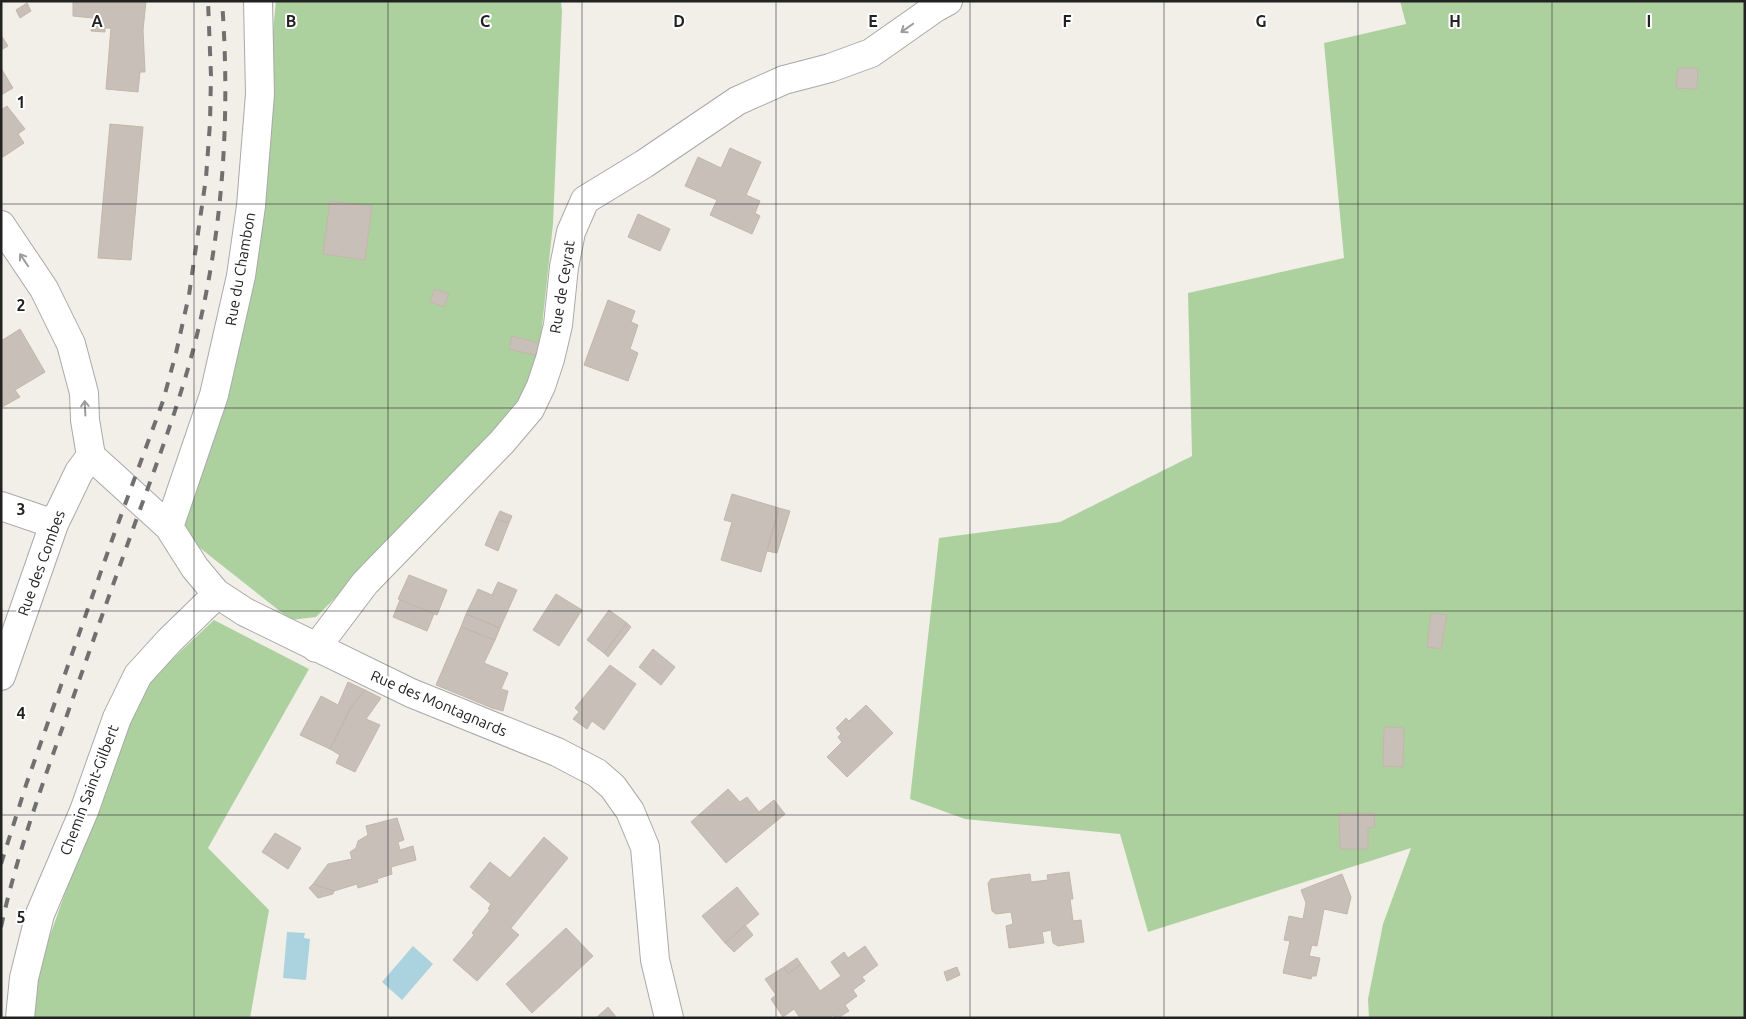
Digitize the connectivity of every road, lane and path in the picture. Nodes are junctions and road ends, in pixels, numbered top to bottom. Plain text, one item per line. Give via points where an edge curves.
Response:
1 (258, 1) edge
2 (948, 1) edge
3 (1, 225) edge
4 (91, 456) junction
5 (1, 506) edge
6 (54, 524) junction
7 (169, 527) junction
8 (216, 593) junction
9 (316, 648) junction
10 (1, 676) edge
11 (20, 1018) edge
12 (669, 1018) edge

1 - 7 street, Rue du Chambon via 260,94 242,276 214,395
2 -> 9 street, Rue de Ceyrat via 871,53 784,80 737,101 585,200 571,232 550,359 530,409 365,583
4 -> 3 street via 84,393 71,344 44,289
4 - 6 street, Rue des Combes via 79,472
4 - 7 street, Rue des Montagnards
5 - 6 street
6 - 10 street, Rue des Combes
7 - 8 street, Rue des Montagnards via 195,568
8 - 9 street, Rue des Montagnards via 245,612
8 - 11 street, Chemin Saint-Gilbert via 138,675 117,718 84,811 40,914 24,978
9 - 12 street, Rue des Montagnards via 411,693 557,752 597,773 613,787 630,811 645,847 655,960

